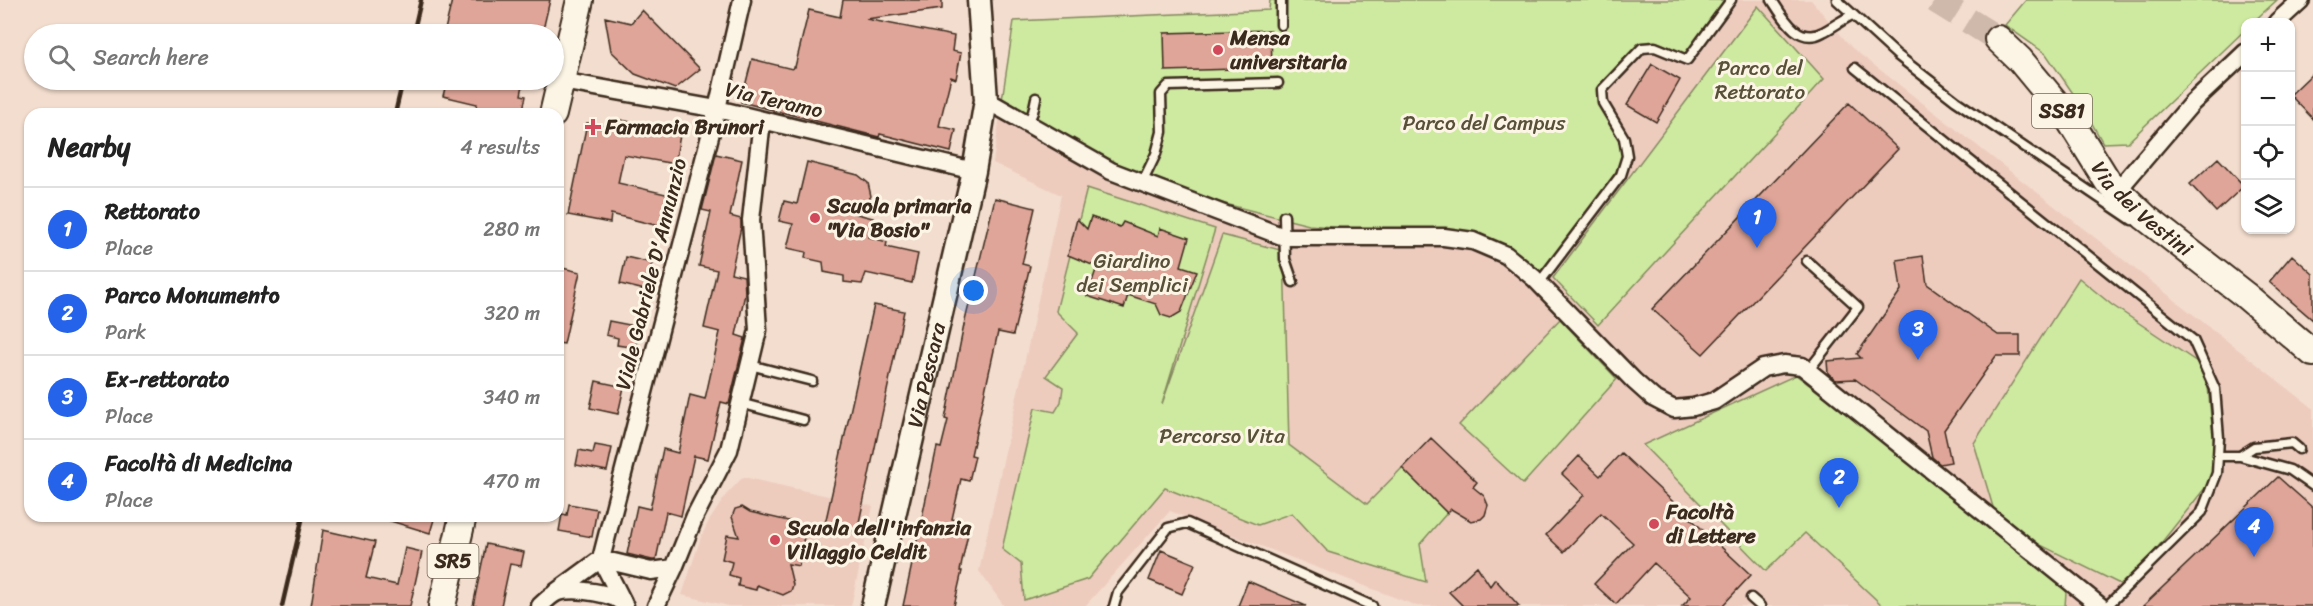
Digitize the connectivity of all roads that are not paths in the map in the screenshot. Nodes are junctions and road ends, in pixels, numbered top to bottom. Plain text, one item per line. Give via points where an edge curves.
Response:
1 (580, 0) edge
2 (742, 0) edge
3 (979, 0) edge
4 (1281, 0) edge
5 (1731, 0) edge
6 (1772, 0) edge
7 (1837, 0) edge
8 (2301, 0) edge
9 (1852, 15) junction
10 (2281, 18) edge
11 (1281, 24) dead end
12 (1998, 39) tunnel mouth
13 (2241, 57) edge
14 (564, 68) edge
15 (1855, 68) dead end
16 (564, 82) edge
17 (1278, 83) dead end
18 (559, 90) edge
19 (1036, 98) dead end
20 (986, 100) junction
21 (555, 108) edge
22 (717, 109) junction
23 (762, 120) junction
24 (1028, 123) junction
25 (974, 171) junction
26 (1142, 183) junction
27 (2117, 191) junction
28 (1284, 216) dead end
29 (1284, 237) junction
30 (2180, 244) junction
31 (1807, 261) dead end
32 (1293, 282) dead end
33 (1539, 283) junction
34 (2313, 353) edge
35 (750, 365) junction
36 (1808, 371) junction
37 (812, 381) dead end
38 (740, 403) junction
39 (803, 420) dead end
40 (2299, 449) dead end
41 (2218, 456) junction
42 (2240, 456) junction
43 (2313, 486) edge
44 (462, 522) edge
45 (601, 559) junction
46 (674, 568) junction
47 (556, 592) junction
48 (1751, 598) dead end
49 (624, 604) edge
50 (442, 606) edge
51 (540, 606) edge
52 (656, 606) edge
53 (873, 606) edge
54 (1114, 606) edge
55 (1372, 606) edge
56 (1760, 606) edge
57 (2100, 606) edge
58 (2107, 606) edge

1 - 14 main road
2 - 22 street, Viale Gabriele D'Annunzio
3 - 20 street, Via Pescara
4 - 11 lane
5 - 33 lane via 1687,60 1655,47 1642,48 1602,90 1603,103 1624,138 1627,156 1621,175
6 - 9 lane via 1788,26 1802,35 1821,34
7 - 9 lane
8 - 10 street
9 - 30 lane via 1956,101 2134,221
12 - 27 main road, Via dei Vestini / SS81 via 2069,119
13 - 27 street via 2192,103
15 - 41 lane via 2193,340 2215,389
16 - 22 street, Via Teramo
17 - 26 lane via 1168,86 1161,94 1162,132
18 - 21 main road
19 - 24 lane
20 - 24 street
20 - 25 street, Via Pescara
22 - 23 street, Via Teramo
22 - 45 street, Viale Gabriele D'Annunzio
23 - 25 street, Via Teramo
23 - 35 street via 751,220 758,330
24 - 26 street via 1111,171
25 - 53 street, Via Pescara
26 - 29 street
27 - 30 main road, Via dei Vestini / SS81
28 - 29 lane
29 - 32 lane via 1285,259
29 - 33 street via 1444,237 1473,241 1506,255
30 - 34 main road, Via dei Vestini / SS81
31 - 36 lane via 1858,307
33 - 36 street via 1634,381 1653,398 1674,409 1714,401 1763,368 1784,364 1802,366
35 - 37 lane
35 - 38 street
36 - 57 street
38 - 39 lane
38 - 46 street via 729,450
40 - 42 lane via 2292,443 2254,447
41 - 42 lane
41 - 58 lane via 2217,473 2202,512
42 - 43 lane via 2290,470
44 - 50 main road, SR5
45 - 46 street via 651,571
45 - 47 street
45 - 49 street
46 - 52 street
47 - 49 street via 594,592
47 - 51 street
48 - 56 lane
54 - 55 lane via 1118,592 1168,528 1187,523

